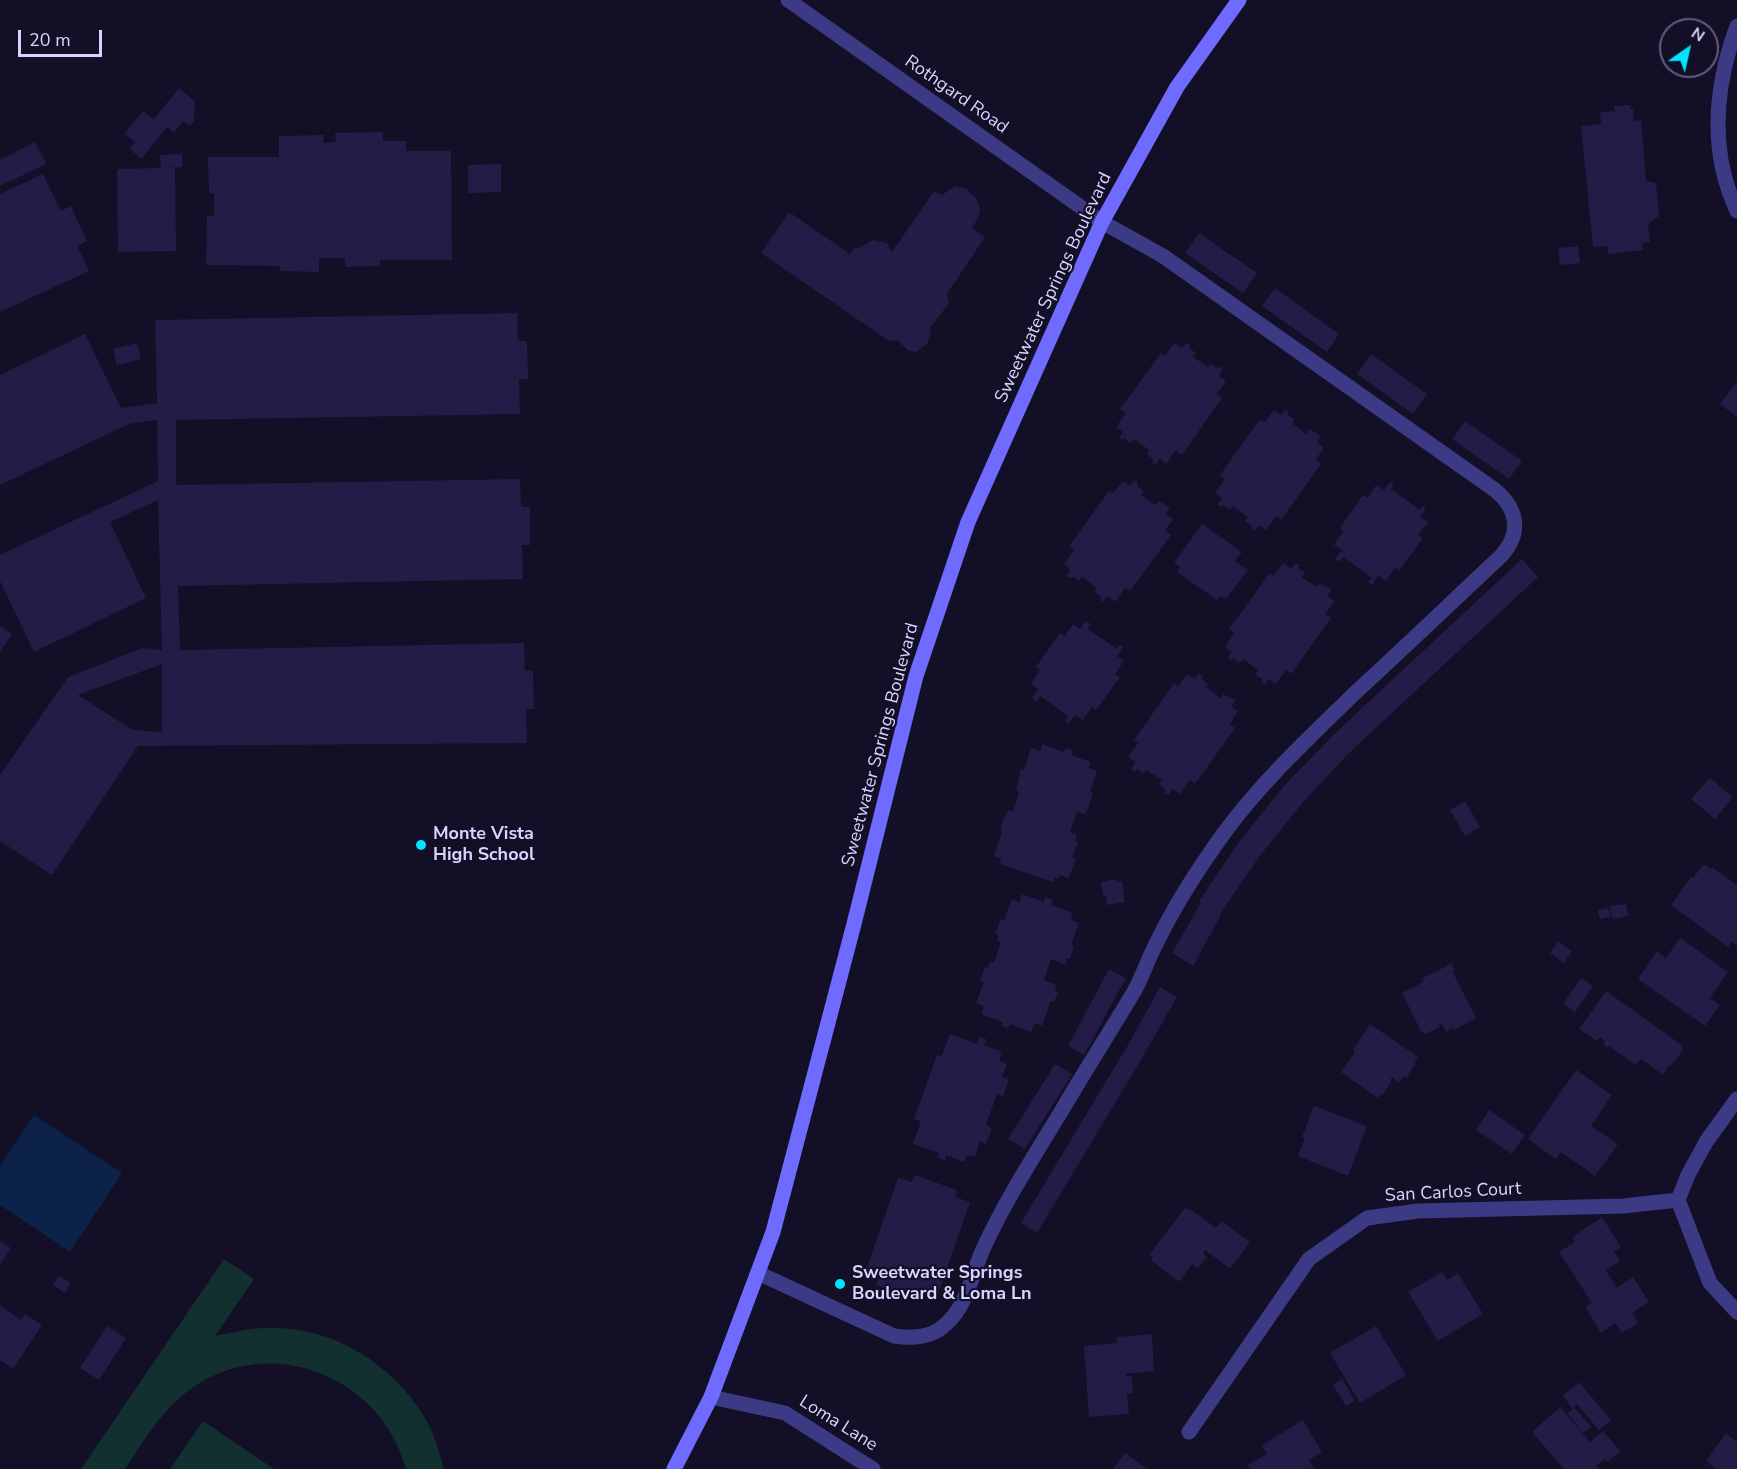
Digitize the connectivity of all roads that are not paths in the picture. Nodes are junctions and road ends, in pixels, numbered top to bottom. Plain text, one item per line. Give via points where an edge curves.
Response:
1 (788, 0) edge
2 (1239, 0) edge
3 (1737, 26) edge
4 (1737, 211) edge
5 (1102, 222) junction
6 (1737, 1099) edge
7 (1678, 1200) junction
8 (758, 1273) junction
9 (1737, 1312) edge
10 (711, 1397) junction
11 (1189, 1432) dead end
12 (674, 1469) edge
13 (873, 1469) edge

1 - 5 street, Rothgard Road
2 - 5 main road, Sweetwater Springs Boulevard via 1178,87
3 - 4 street via 1720,84 1718,115 1719,146
5 - 8 main road, Sweetwater Springs Boulevard via 968,522 916,676 800,1131
5 - 8 street, Rothgard Road via 1163,256 1495,490 1511,508 1515,531 1501,556 1301,744 1225,831 1176,906 1137,986 1011,1194 983,1248 961,1304 944,1326 919,1337 894,1336
6 - 7 street via 1706,1142
7 - 9 street via 1710,1283
7 - 11 street, San Carlos Court via 1623,1206 1418,1211 1367,1218 1309,1259
8 - 10 main road, Sweetwater Springs Boulevard
10 - 12 main road, Sweetwater Springs Boulevard
10 - 13 street, Loma Lane via 785,1413

